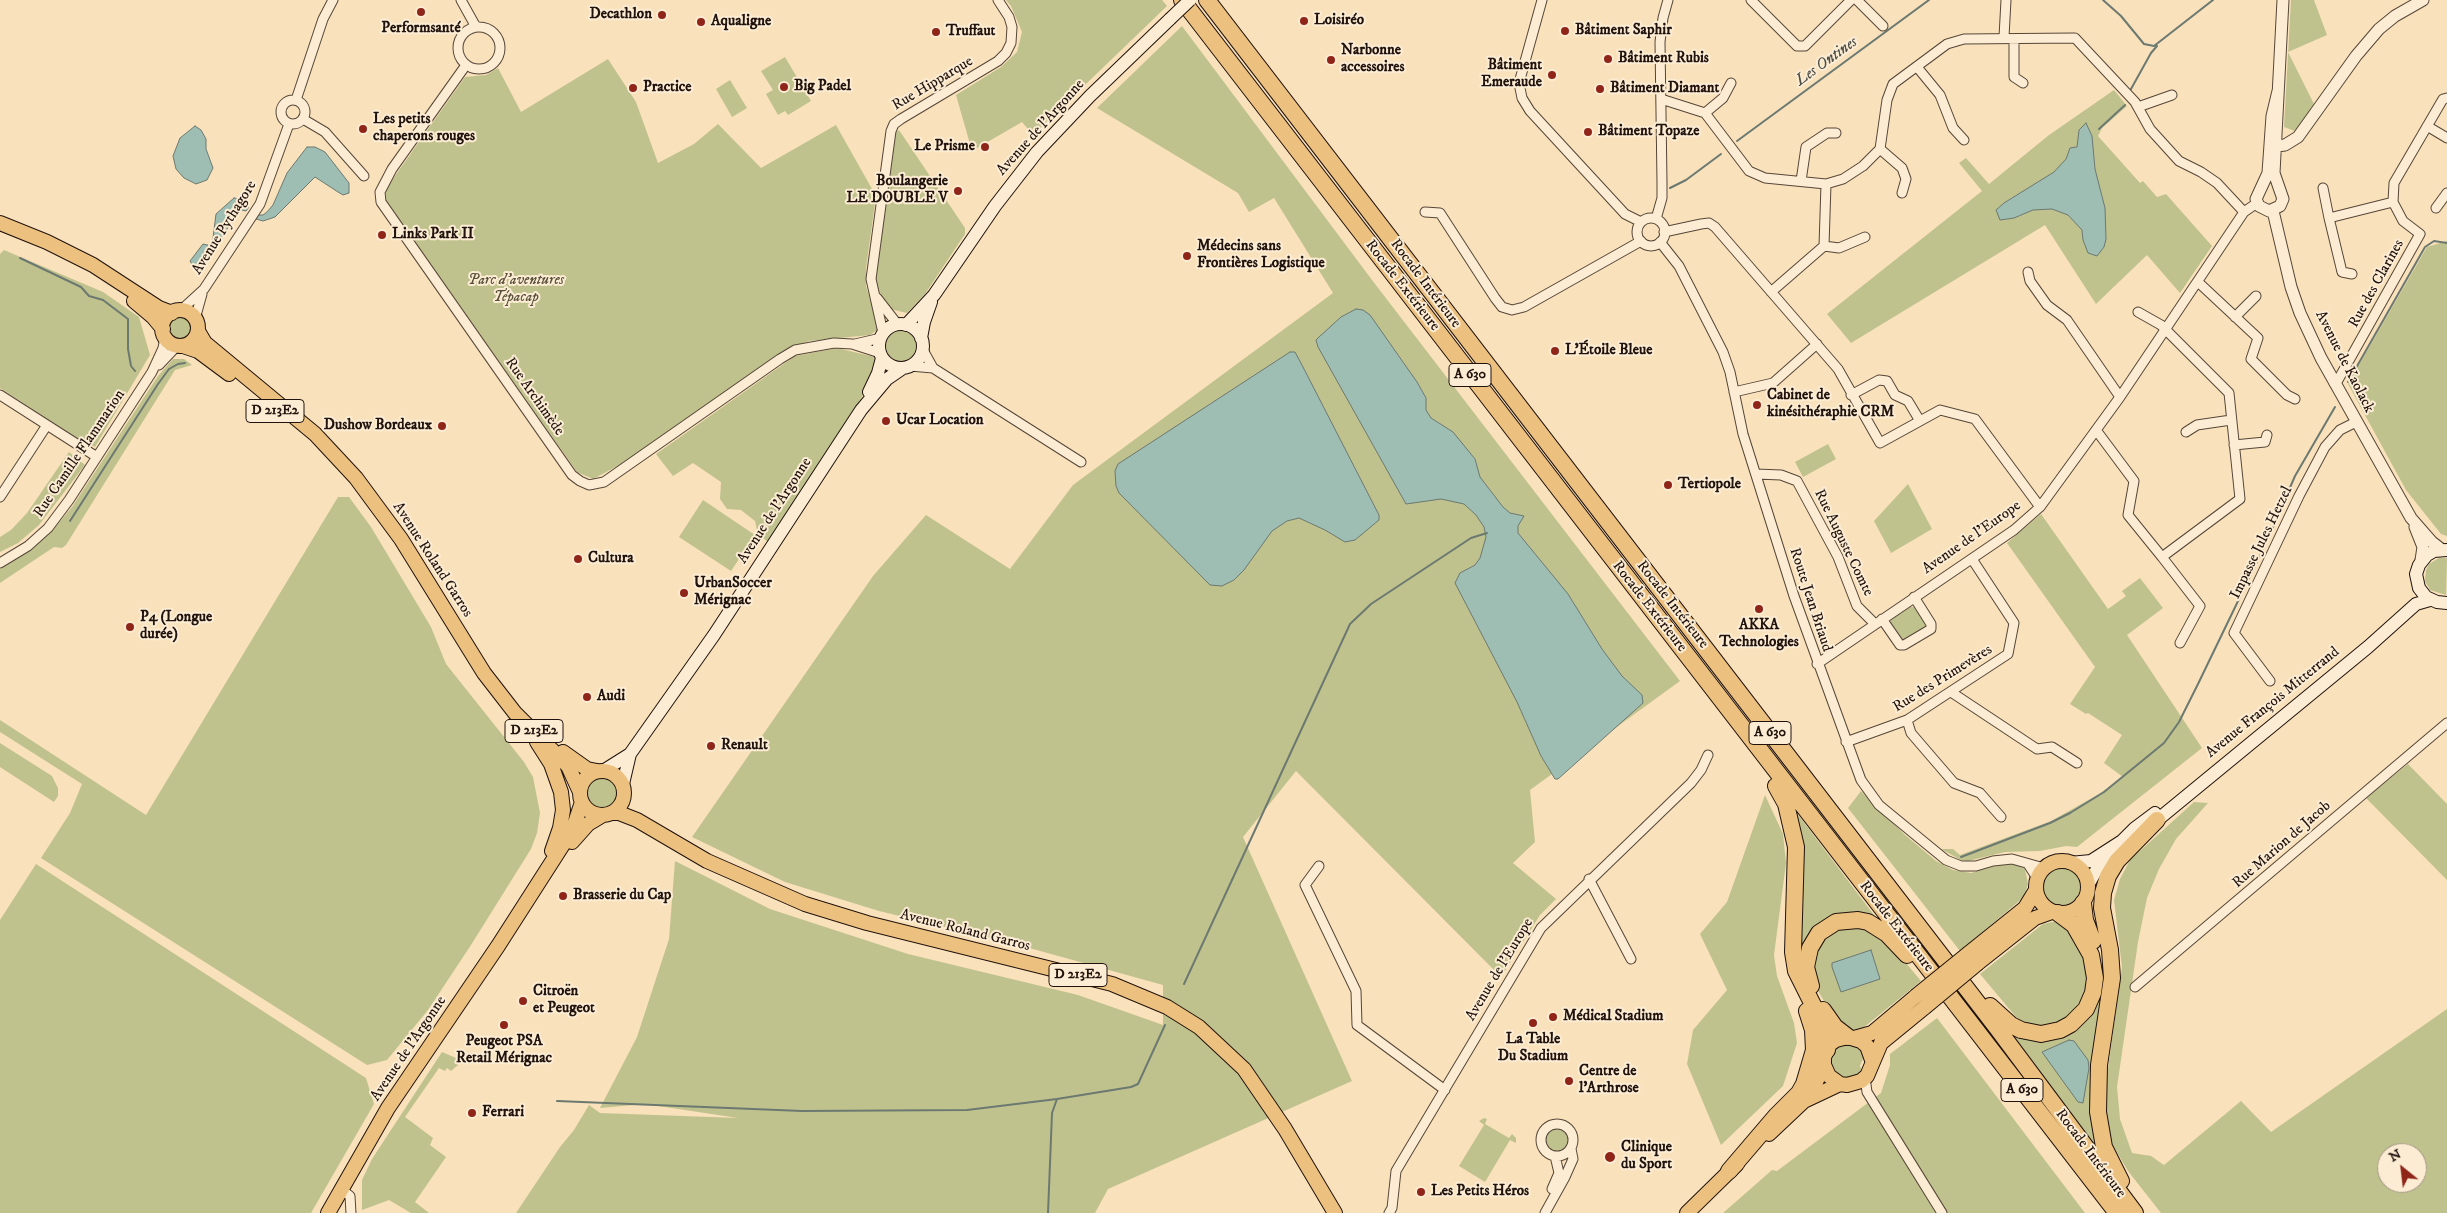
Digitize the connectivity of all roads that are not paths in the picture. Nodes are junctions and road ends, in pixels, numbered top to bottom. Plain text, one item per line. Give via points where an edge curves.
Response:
1 (333, 0) edge
2 (461, 0) edge
3 (998, 0) edge
4 (1182, 0) edge
5 (1190, 0) edge
6 (1207, 0) edge
7 (1542, 0) edge
8 (1668, 0) edge
9 (1751, 0) edge
10 (1851, 0) edge
11 (1857, 0) edge
12 (2006, 0) edge
13 (2283, 0) edge
14 (2414, 0) edge
15 (2423, 0) edge
16 (1883, 26) dead end
17 (476, 27) junction
18 (2004, 37) junction
19 (2014, 39) junction
20 (466, 65) junction
21 (1917, 67) junction
22 (2023, 82) dead end
23 (1731, 83) dead end
24 (2278, 91) junction
25 (2172, 95) dead end
26 (2447, 98) edge
27 (1661, 99) junction
28 (296, 100) junction
29 (2323, 101) junction
30 (2138, 107) junction
31 (1705, 113) junction
32 (303, 119) junction
33 (289, 124) junction
34 (2428, 126) junction
35 (1836, 133) dead end
36 (2447, 138) edge
37 (1964, 140) dead end
38 (2276, 146) junction
39 (1880, 150) junction
40 (2269, 160) junction
41 (364, 176) dead end
42 (1801, 181) junction
43 (1826, 184) junction
44 (2261, 187) junction
45 (2278, 188) junction
46 (2323, 188) dead end
47 (1902, 193) dead end
48 (2447, 193) edge
49 (2393, 202) junction
50 (2257, 203) junction
51 (2436, 208) dead end
52 (2272, 211) junction
53 (1425, 212) dead end
54 (2244, 212) junction
55 (2329, 218) junction
56 (1656, 219) junction
57 (1641, 222) junction
58 (0, 223) edge
59 (0, 232) edge
60 (1664, 232) junction
61 (1865, 237) dead end
62 (1641, 241) junction
63 (1660, 242) junction
64 (1824, 246) junction
65 (2028, 272) dead end
66 (2352, 274) dead end
67 (2198, 282) junction
68 (204, 289) junction
69 (1771, 292) junction
70 (874, 294) junction
71 (934, 296) junction
72 (2256, 296) dead end
73 (176, 312) junction
74 (2138, 312) dead end
75 (2235, 317) junction
76 (196, 325) junction
77 (902, 325) junction
78 (2164, 330) junction
79 (164, 333) junction
80 (882, 335) junction
81 (852, 344) junction
82 (922, 344) junction
83 (1817, 344) junction
84 (180, 346) junction
85 (881, 355) junction
86 (906, 367) junction
87 (933, 368) junction
88 (152, 372) junction
89 (2334, 382) junction
90 (1734, 392) junction
91 (0, 395) edge
92 (1851, 395) junction
93 (2120, 397) junction
94 (2295, 398) dead end
95 (861, 410) junction
96 (2231, 420) junction
97 (1920, 421) junction
98 (2356, 422) junction
99 (47, 425) junction
100 (2096, 430) junction
101 (2186, 432) dead end
102 (2267, 435) dead end
103 (2234, 445) junction
104 (97, 456) junction
105 (1082, 462) dead end
106 (1756, 474) junction
107 (360, 486) junction
108 (0, 497) edge
109 (2040, 507) junction
110 (2411, 518) junction
111 (2444, 549) edge
112 (2162, 557) junction
113 (1972, 559) junction
114 (2421, 560) junction
115 (0, 564) edge
116 (2417, 584) junction
117 (1914, 597) junction
118 (2430, 600) junction
119 (2446, 603) edge
120 (1879, 622) junction
121 (2180, 643) dead end
122 (2368, 647) junction
123 (474, 654) junction
124 (1817, 664) junction
125 (484, 673) junction
126 (2270, 681) dead end
127 (1951, 692) junction
128 (1907, 720) junction
129 (2447, 723) edge
130 (1747, 733) junction
131 (1846, 742) junction
132 (630, 754) junction
133 (1708, 755) dead end
134 (2077, 763) dead end
135 (600, 771) junction
136 (2199, 784) junction
137 (623, 790) junction
138 (581, 797) junction
139 (607, 814) junction
140 (2001, 817) dead end
141 (2157, 820) junction
142 (2070, 863) junction
143 (1318, 866) dead end
144 (729, 872) junction
145 (1589, 879) junction
146 (2039, 879) junction
147 (2088, 886) junction
148 (533, 892) junction
149 (2083, 902) junction
150 (1904, 907) junction
151 (522, 908) junction
152 (2055, 913) junction
153 (1793, 922) junction
154 (1974, 958) junction
155 (1631, 959) dead end
156 (2135, 987) dead end
157 (1947, 993) junction
158 (2108, 995) junction
159 (1921, 1002) junction
160 (1851, 1037) junction
161 (1825, 1057) junction
162 (1872, 1060) junction
163 (1853, 1082) junction
164 (1444, 1090) junction
165 (1804, 1101) junction
166 (1571, 1149) junction
167 (1555, 1156) junction
168 (1729, 1171) junction
169 (341, 1189) junction
170 (328, 1213) edge
171 (351, 1213) edge
172 (1335, 1213) edge
173 (1389, 1213) edge
174 (1538, 1213) edge
175 (1545, 1213) edge
176 (1687, 1213) edge
177 (1942, 1213) edge
178 (2117, 1213) edge
179 (2135, 1213) edge
180 (2145, 1213) edge

1 - 28 street via 323,19
2 - 17 street
3 - 70 street, Rue Hipparque via 1012,27 1011,43 1006,53 894,124 891,131 871,279
4 - 130 highway, Rocade Extérieure / A 630
5 - 71 main road, Avenue de l'Argonne, bridge via 1037,152 985,220
6 - 150 highway, Rocade Intérieure / A 630
7 - 57 street via 1519,82 1522,98 1530,111 1626,214
8 - 27 street via 1660,42
9 - 10 street via 1797,46 1805,46
11 - 16 street
12 - 18 street
13 - 24 street
14 - 29 street via 2392,12 2368,33
15 - 29 street via 2379,29
17 - 20 street via 469,29 459,40 458,54
17 - 20 street via 493,32 500,43 500,50 494,63 488,67
18 - 19 street
18 - 21 street via 1964,39 1947,44
19 - 22 street via 2014,77
19 - 30 street via 2075,38
20 - 81 street, Rue Archimède via 392,169 380,192 381,202 572,475 580,481 589,485 604,482 795,350 834,343
21 - 37 street via 1940,96 1953,128
21 - 39 street via 1893,84 1887,100
23 - 31 street via 1724,98
24 - 38 street
24 - 40 street via 2272,116
25 - 30 street
26 - 34 street
27 - 31 street
27 - 56 street via 1662,198
28 - 32 street via 304,107
28 - 33 street via 287,101 281,111
29 - 38 street via 2298,137
30 - 54 street via 2150,129 2179,161 2217,183
31 - 42 street via 1749,171 1765,178
32 - 33 street via 297,124
32 - 41 street via 325,132
33 - 68 street, Avenue Pythagore via 265,196
34 - 36 street
34 - 49 street via 2394,183
35 - 42 street via 1826,133 1806,147
38 - 40 street
38 - 45 street via 2274,173
39 - 43 street via 1844,178
39 - 47 street via 1902,168 1906,179
40 - 44 street via 2268,173
42 - 43 street
43 - 64 street
44 - 45 street via 2270,185
44 - 50 street
45 - 52 street via 2282,203
46 - 55 street
48 - 51 street
49 - 55 street
49 - 89 street, Rue des Clarines via 2403,221 2420,234
50 - 52 street via 2262,209
50 - 54 street, Avenue de l'Europe
52 - 89 street, Avenue de Kaolack via 2300,313
53 - 62 street via 1440,213 1494,298 1502,307 1512,310 1524,307
54 - 67 street, Avenue de l'Europe
55 - 66 street via 2342,272
56 - 57 street via 1647,218
56 - 60 street
57 - 62 street via 1637,234
58 - 73 main road via 85,261 159,308
59 - 79 main road via 84,270 142,307
60 - 63 street
60 - 69 street via 1708,223
61 - 64 street via 1839,248
62 - 63 street via 1650,245
63 - 90 street, Route Jean Briaud via 1679,266 1721,346
64 - 69 street
65 - 93 street via 2030,281 2047,305 2067,320
67 - 75 street
67 - 78 street, Avenue de l'Europe
68 - 73 street, Avenue Pythagore
68 - 76 street, Avenue Pythagore
69 - 83 street
70 - 77 street
70 - 80 street, Rue Hipparque
71 - 77 main road, Avenue de l'Argonne
71 - 82 main road, Avenue de l'Argonne via 924,322
72 - 75 street
73 - 76 main road via 189,313
73 - 79 main road via 165,320
74 - 78 street via 2161,324
75 - 94 street via 2258,338 2251,360
76 - 84 main road via 192,341
76 - 107 main road, Avenue Roland Garros / D 213E2 via 205,343 315,434
77 - 80 main road
77 - 82 main road via 918,332
78 - 93 street, Avenue de l'Europe
78 - 96 street via 2229,393
79 - 84 main road
79 - 88 street, Rue Camille Flammarion via 163,348
80 - 81 street, Rue Archimède
80 - 85 main road
81 - 85 street, Rue Archimède
82 - 86 main road via 919,358
82 - 87 street
83 - 90 street via 1771,385
83 - 92 street via 1838,369
84 - 88 street, Rue Camille Flammarion
84 - 107 main road, Avenue Roland Garros / D 213E2 via 198,351 231,376
85 - 86 main road via 891,366
85 - 95 main road, Avenue de l'Argonne via 878,373
86 - 87 street
86 - 95 main road, Avenue de l'Argonne via 887,379
87 - 105 street
88 - 104 street, Rue Camille Flammarion
89 - 98 street, Avenue de Kaolack
90 - 106 street, Route Jean Briaud
91 - 99 street
92 - 97 street via 1880,380 1887,380 1895,395 1908,401
92 - 97 street via 1880,443
93 - 100 street, Avenue de l'Europe
95 - 132 main road, Avenue de l'Argonne via 714,635
96 - 101 street via 2197,425
96 - 103 street
97 - 109 street via 1940,410 1976,419
98 - 110 street, Avenue de Kaolack
98 - 126 street, Impasse Jules Hetzel via 2340,430 2325,447 2234,633
99 - 104 street
99 - 108 street
100 - 109 street, Avenue de l'Europe
100 - 112 street via 2134,482 2128,515
102 - 103 street via 2265,442
103 - 112 street via 2240,499
104 - 115 street, Rue Camille Flammarion via 48,528
106 - 120 street, Rue Auguste Comte via 1781,475 1797,481 1838,557 1857,606
106 - 124 street, Route Jean Briaud
107 - 123 main road, Avenue Roland Garros / D 213E2 via 401,539
109 - 113 street, Avenue de l'Europe
110 - 111 street, Avenue de Kaolack via 2432,542
110 - 114 street, Avenue de Kaolack via 2423,547
111 - 114 main road via 2434,551
112 - 121 street via 2200,606
113 - 117 street, Avenue de l'Europe
113 - 127 street, Rue des Primevères via 2014,623 2013,638 2008,654
114 - 116 main road via 2416,574
116 - 118 main road
116 - 122 main road, Avenue François Mitterrand via 2411,598 2390,615
117 - 120 street, Avenue de l'Europe
117 - 120 street via 1931,628 1904,646
118 - 119 main road
118 - 122 main road, Avenue François Mitterrand via 2416,604
120 - 124 street, Avenue de l'Europe
122 - 136 main road, Avenue François Mitterrand
123 - 125 main road, Avenue Roland Garros / D 213E2
123 - 135 main road, Avenue Roland Garros / D 213E2 via 511,701 545,736 587,769
124 - 131 street, Route Jean Briaud
125 - 138 main road, Avenue Roland Garros / D 213E2 via 515,713 568,766
125 - 148 main road via 500,701 541,746 561,792 560,828
127 - 128 street, Rue des Primevères
127 - 134 street via 2037,749 2052,747
128 - 131 street, Rue des Primevères
128 - 140 street via 1911,733 1954,783 1980,793
129 - 156 street, Rue Marion de Jacob
130 - 153 highway via 1748,745 1777,788 1790,818 1797,860
130 - 157 highway, Rocade Extérieure / A 630
131 - 146 street, Route Jean Briaud via 1861,780 1879,805 1946,860 1961,866 1976,866 2004,858 2019,860 2028,864
132 - 135 main road
132 - 137 main road
133 - 145 street, Avenue de l'Europe via 1692,783
135 - 137 main road via 615,775
135 - 138 main road via 585,779
136 - 141 main road, Avenue François Mitterrand
136 - 142 main road, Avenue François Mitterrand via 2091,861
137 - 139 main road via 620,806
137 - 144 main road, Avenue Roland Garros / D 213E2 via 631,806 642,816
138 - 139 main road via 590,811
138 - 148 main road, Avenue de l'Argonne via 573,829
139 - 144 main road, Avenue Roland Garros / D 213E2 via 619,813 637,820 688,852
139 - 151 main road, Avenue de l'Argonne via 579,833
141 - 147 main road, Avenue François Mitterrand via 2097,870
141 - 158 highway via 2117,861 2103,893 2102,908 2112,965
142 - 146 main road, Avenue François Mitterrand via 2054,862
142 - 147 main road via 2082,872
143 - 164 street via 1305,885 1356,991 1358,1025
144 - 172 main road, Avenue Roland Garros / D 213E2 via 834,914 1112,984 1174,1011 1212,1037 1244,1069
145 - 155 street
145 - 164 street, Avenue de l'Europe via 1541,928
146 - 152 main road via 2041,903
146 - 154 main road via 2025,908
147 - 149 main road, Avenue François Mitterrand
148 - 151 main road, Avenue de l'Argonne
149 - 152 main road via 2072,911
149 - 158 highway via 2084,920 2104,968
150 - 152 highway via 2001,1018 2021,1030 2041,1034 2071,1024 2086,1009 2095,978 2086,946 2074,925
150 - 179 highway, Rocade Intérieure / A 630
151 - 169 main road, Avenue de l'Argonne via 388,1108
152 - 154 main road via 2035,918
153 - 161 highway via 1792,952 1796,971 1823,1025
153 - 168 highway via 1789,953 1791,973 1813,1030 1811,1065 1799,1093
154 - 159 main road, bridge
157 - 160 highway via 1920,971 1877,927 1858,920 1828,926 1813,940 1807,957 1808,978 1835,1028
157 - 178 highway, Rocade Extérieure / A 630
158 - 180 highway via 2098,1091 2100,1130 2117,1175
159 - 160 main road via 1872,1032
159 - 162 main road via 1881,1043
160 - 161 main road via 1836,1040
160 - 162 main road via 1867,1046
161 - 163 main road via 1829,1076
161 - 165 main road via 1816,1082
162 - 163 main road via 1871,1068
163 - 165 main road
163 - 177 street via 1867,1092
164 - 173 street, Avenue de l'Europe via 1396,1171
165 - 168 main road
166 - 167 street via 1562,1156
166 - 167 street via 1574,1138 1570,1130 1563,1124 1553,1124 1544,1130 1540,1141 1547,1153
166 - 175 street via 1572,1159 1566,1175
167 - 174 street via 1560,1173
168 - 176 main road
169 - 170 main road, Avenue de l'Argonne
169 - 171 street via 350,1196

